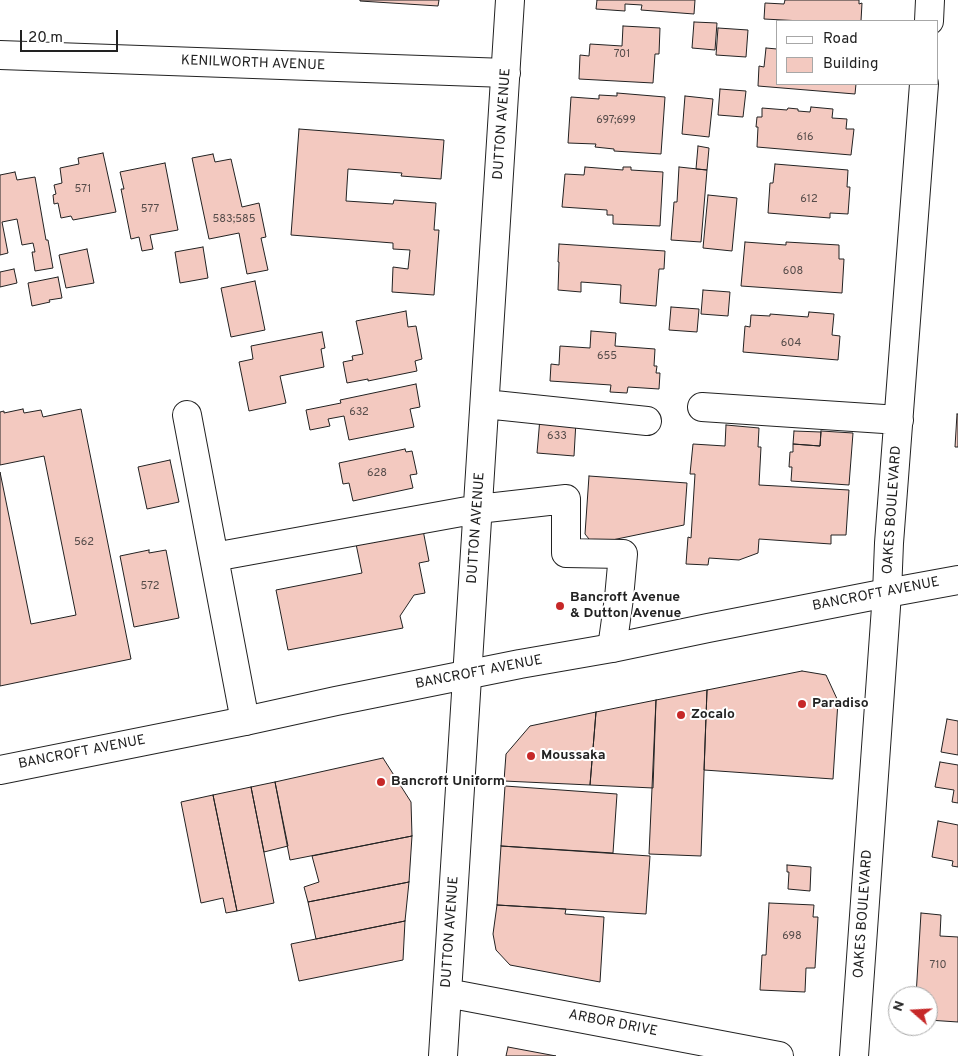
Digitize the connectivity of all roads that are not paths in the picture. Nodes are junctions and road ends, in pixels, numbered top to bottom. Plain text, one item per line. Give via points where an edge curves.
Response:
1 (510, 0) edge
2 (930, 0) edge
3 (929, 20) edge
4 (0, 55) edge
5 (506, 73) junction
6 (924, 85) edge
7 (484, 404) junction
8 (702, 407) dead end
9 (187, 414) dead end
10 (899, 420) junction
11 (647, 421) dead end
12 (478, 509) junction
13 (214, 557) junction
14 (958, 580) edge
15 (887, 593) junction
16 (612, 648) junction
17 (467, 675) junction
18 (245, 721) junction
19 (0, 770) edge
20 (447, 993) junction
21 (443, 1056) edge
22 (779, 1056) edge
23 (854, 1056) edge

1 - 5 street, DUTTON AVENUE
2 - 3 street
4 - 5 street, KENILWORTH AVENUE
5 - 7 street, DUTTON AVENUE
6 - 10 street, OAKES BOULEVARD
7 - 11 street
7 - 12 street, DUTTON AVENUE
8 - 10 street
9 - 13 street
10 - 15 street, OAKES BOULEVARD
12 - 13 street
12 - 16 street via 566,499 566,553 623,554
12 - 17 street, DUTTON AVENUE
13 - 18 street
14 - 15 street, BANCROFT AVENUE
15 - 16 street, BANCROFT AVENUE
15 - 23 street, OAKES BOULEVARD
16 - 17 street, BANCROFT AVENUE
17 - 18 street, BANCROFT AVENUE
17 - 20 street, DUTTON AVENUE
18 - 19 street, BANCROFT AVENUE
20 - 21 street, DUTTON AVENUE
20 - 22 street, ARBOR DRIVE

